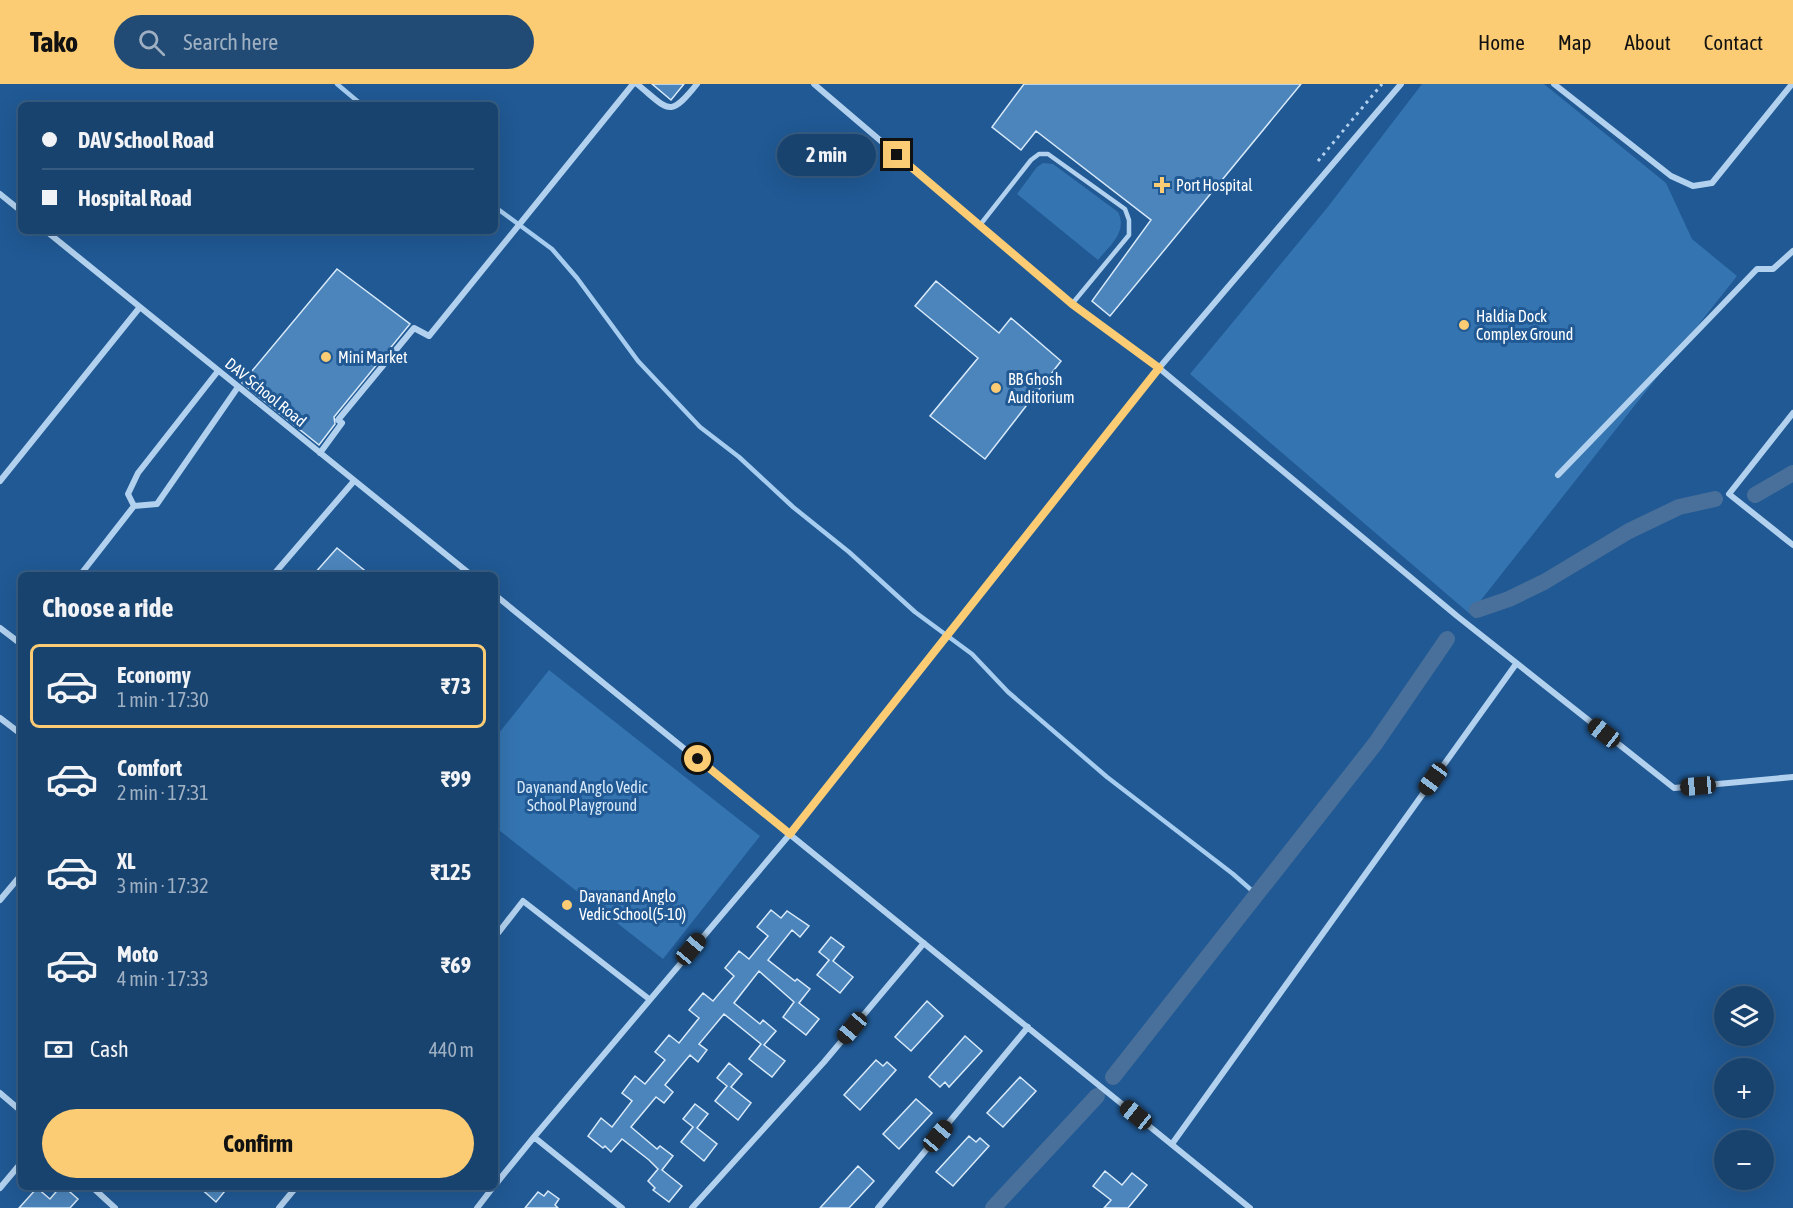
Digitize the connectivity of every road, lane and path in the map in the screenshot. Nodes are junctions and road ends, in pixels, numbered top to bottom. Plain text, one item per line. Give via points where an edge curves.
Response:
1 (633, 84) edge
2 (637, 84) edge
3 (697, 84) edge
4 (814, 84) edge
5 (1401, 84) edge
6 (1554, 84) edge
7 (1792, 84) edge
8 (0, 194) edge
9 (18, 209) edge
10 (980, 225) junction
11 (50, 234) edge
12 (1793, 251) edge
13 (1072, 304) junction
14 (140, 307) junction
15 (1159, 368) junction
16 (218, 370) junction
17 (238, 387) junction
18 (1793, 413) edge
19 (320, 453) junction
20 (1558, 475) dead end
21 (0, 481) edge
22 (354, 481) junction
23 (134, 506) junction
24 (1793, 545) edge
25 (83, 572) edge
26 (276, 572) edge
27 (468, 572) edge
28 (498, 597) edge
29 (0, 628) edge
30 (18, 642) edge
31 (1516, 664) junction
32 (0, 718) edge
33 (18, 732) edge
34 (1793, 777) edge
35 (790, 834) junction
36 (18, 879) edge
37 (0, 900) edge
38 (498, 933) edge
39 (924, 943) junction
40 (649, 999) junction
41 (1028, 1027) junction
42 (0, 1093) edge
43 (18, 1108) edge
44 (534, 1137) junction
45 (1172, 1144) junction
46 (18, 1167) edge
47 (498, 1181) edge
48 (0, 1188) edge
49 (95, 1190) edge
50 (294, 1190) edge
51 (491, 1190) edge
52 (115, 1208) edge
53 (279, 1208) edge
54 (477, 1208) edge
55 (622, 1208) edge
56 (692, 1208) edge
57 (878, 1208) edge
58 (1250, 1208) edge

1 - 19 street via 429,336 414,328 338,420 342,423
2 - 3 street via 664,107 674,108
4 - 10 street
5 - 15 street
6 - 7 street via 1671,176 1693,186 1712,183
8 - 9 street
10 - 13 street
10 - 13 lane via 1039,154 1048,154 1125,209 1129,235
11 - 14 street, DAV School Road
12 - 20 street via 1773,269 1757,269
13 - 15 street
14 - 16 street, DAV School Road
14 - 21 street
15 - 31 street
15 - 35 street
16 - 17 street, DAV School Road
16 - 23 street via 138,473 128,494
17 - 19 street, DAV School Road
17 - 23 street via 157,504
18 - 24 street via 1729,494
19 - 22 street, DAV School Road
22 - 26 street
22 - 27 street, DAV School Road
23 - 25 street
28 - 35 street
29 - 30 street
31 - 34 street via 1674,788
31 - 45 street
32 - 33 street
35 - 39 street
35 - 40 street
36 - 37 street
38 - 40 street via 523,901
39 - 41 street
39 - 56 street via 824,1062
40 - 44 street
41 - 45 street
41 - 57 street
42 - 43 street
44 - 47 street
44 - 55 street
45 - 58 street
46 - 48 street
49 - 52 street
50 - 53 street
51 - 54 street

